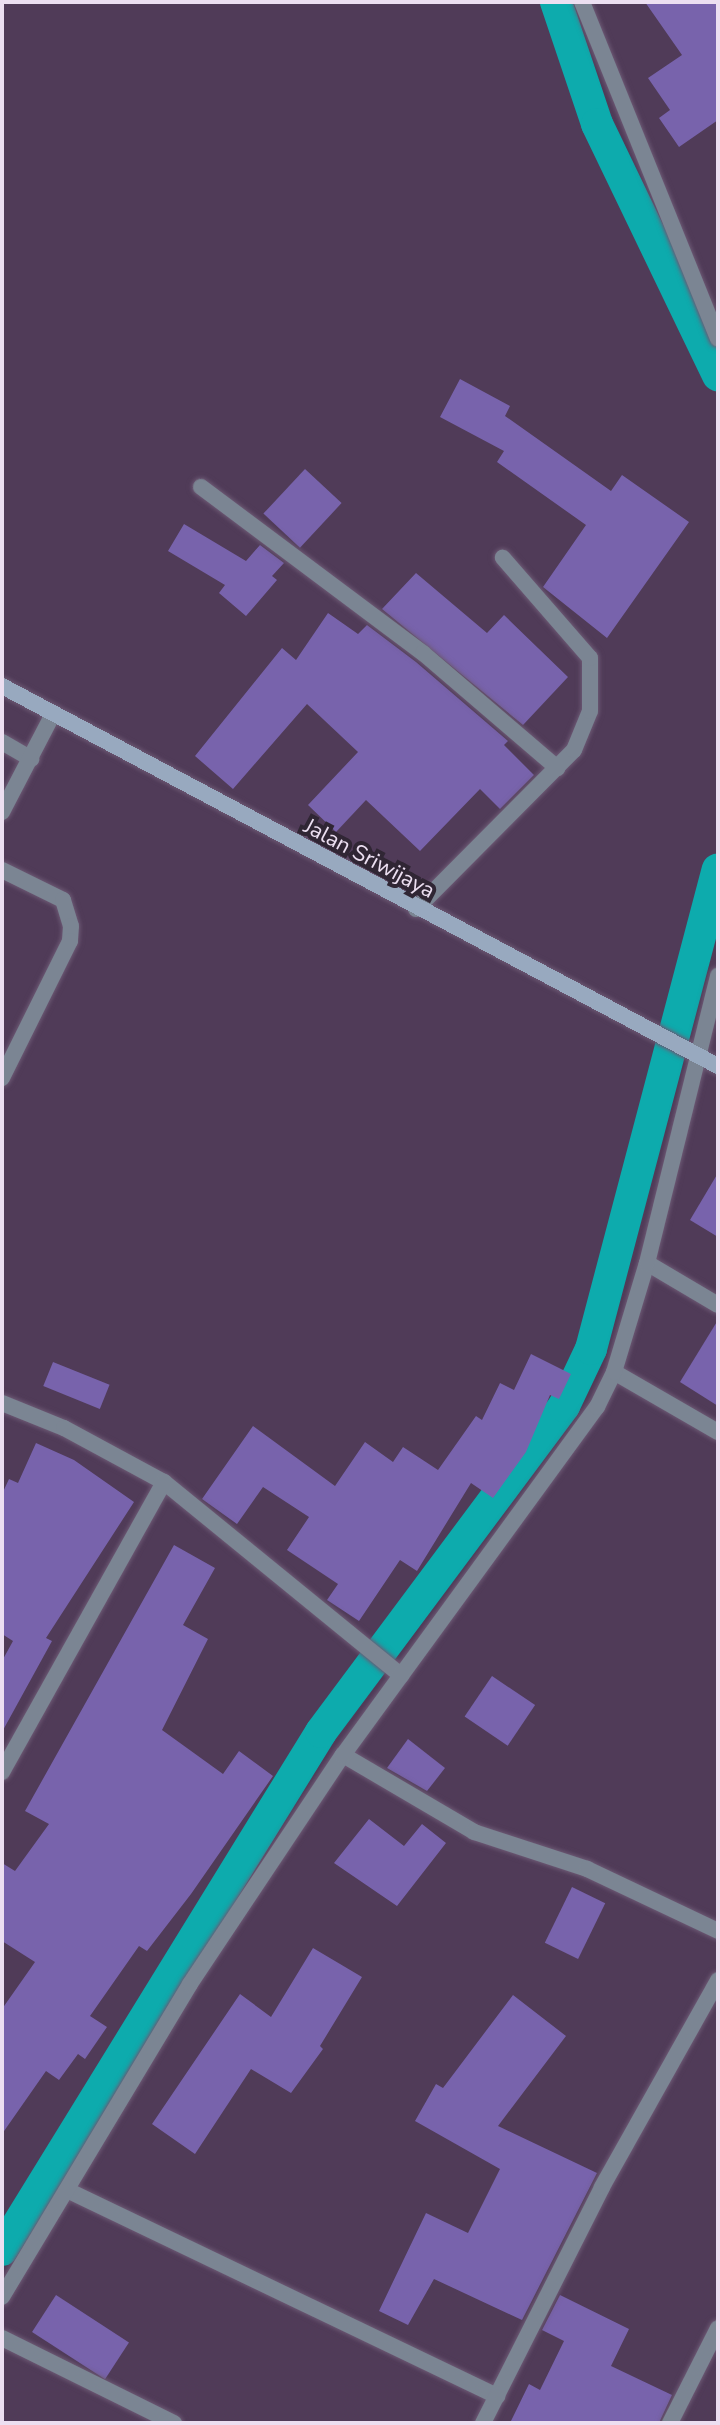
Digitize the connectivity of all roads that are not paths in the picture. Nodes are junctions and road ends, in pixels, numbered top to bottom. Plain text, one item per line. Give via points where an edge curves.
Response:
1 (582, 2) edge
2 (718, 339) edge
3 (201, 487) dead end
4 (503, 558) dead end
5 (2, 686) edge
6 (53, 714) junction
7 (2, 742) edge
8 (31, 759) junction
9 (557, 768) junction
10 (2, 812) edge
11 (2, 870) edge
12 (416, 909) junction
13 (718, 976) edge
14 (689, 1050) junction
15 (718, 1066) edge
16 (2, 1078) edge
17 (647, 1263) junction
18 (718, 1305) edge
19 (614, 1372) junction
20 (2, 1403) edge
21 (718, 1432) edge
22 (164, 1482) junction
23 (401, 1675) junction
24 (343, 1755) junction
25 (2, 1772) edge
26 (718, 1931) edge
27 (718, 1980) edge
28 (69, 2191) junction
29 (2, 2297) edge
30 (718, 2328) edge
31 (2, 2338) edge
32 (497, 2396) junction
33 (174, 2423) edge
34 (483, 2423) edge
35 (670, 2423) edge

1 - 2 street
3 - 9 street via 423,653
4 - 9 street via 590,658 590,711 574,750
5 - 6 street, Jalan Sriwijaya
6 - 8 street
6 - 12 street, Jalan Sriwijaya
7 - 8 street
8 - 10 street
9 - 12 street
11 - 16 street via 63,900 71,926 70,941
12 - 14 street, Jalan Sriwijaya
13 - 14 street
14 - 15 street, Jalan Sriwijaya
14 - 17 street
17 - 18 street
17 - 19 street
19 - 21 street
19 - 23 street via 597,1407
20 - 22 street via 64,1428
22 - 23 street
22 - 25 street
23 - 24 street
24 - 26 street via 426,1809 474,1832 587,1869
24 - 28 street via 190,1984
27 - 32 street via 602,2187
28 - 29 street
28 - 32 street
30 - 35 street
31 - 33 street
32 - 34 street

